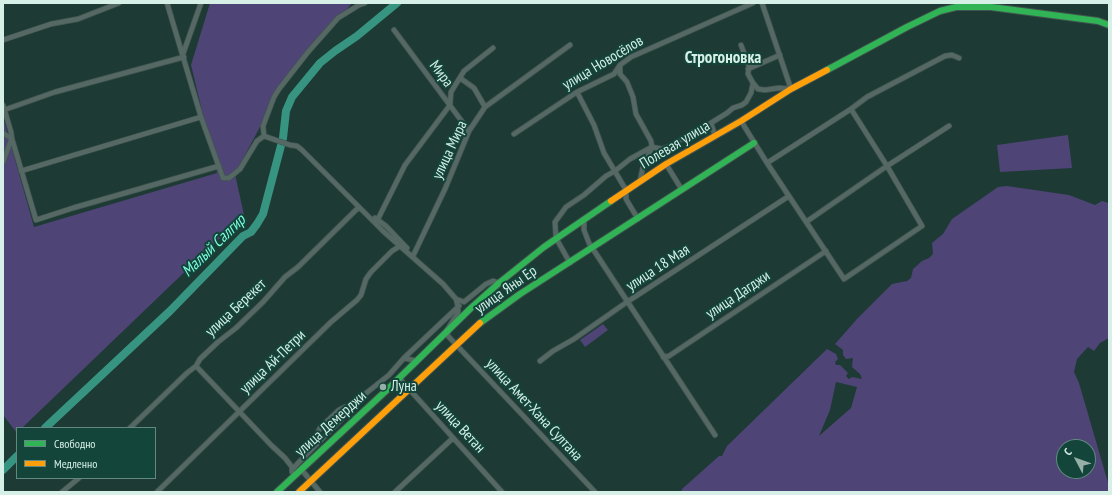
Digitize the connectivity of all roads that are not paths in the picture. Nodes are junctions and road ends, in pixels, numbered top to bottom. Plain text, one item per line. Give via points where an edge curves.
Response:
1 (119, 3) edge
2 (167, 3) edge
3 (201, 3) edge
4 (365, 3) edge
5 (753, 3) edge
6 (762, 3) edge
7 (1109, 24) edge
8 (394, 30) dead end
9 (3, 40) edge
10 (570, 45) dead end
11 (741, 45) dead end
12 (493, 48) dead end
13 (183, 55) junction
14 (780, 55) junction
15 (959, 58) dead end
16 (620, 65) junction
17 (748, 69) junction
18 (614, 74) junction
19 (620, 74) junction
20 (460, 78) junction
21 (753, 83) junction
22 (791, 89) junction
23 (577, 92) junction
24 (450, 106) junction
25 (485, 107) junction
26 (4, 108) edge
27 (851, 109) junction
28 (201, 117) junction
29 (741, 121) junction
30 (711, 123) junction
31 (949, 126) dead end
32 (469, 131) junction
33 (3, 134) edge
34 (514, 134) dead end
35 (264, 136) junction
36 (715, 136) junction
37 (12, 139) junction
38 (754, 143) junction
39 (652, 147) junction
40 (3, 162) edge
41 (766, 162) junction
42 (666, 164) junction
43 (219, 166) junction
44 (887, 166) junction
45 (21, 171) junction
46 (615, 171) junction
47 (640, 181) junction
48 (626, 190) junction
49 (682, 190) junction
50 (789, 196) junction
51 (360, 207) junction
52 (368, 216) junction
53 (378, 219) junction
54 (584, 219) junction
55 (638, 219) junction
56 (806, 222) junction
57 (556, 238) junction
58 (400, 246) junction
59 (593, 248) junction
60 (826, 251) junction
61 (413, 256) junction
62 (570, 263) junction
63 (499, 283) junction
64 (456, 299) junction
65 (464, 302) junction
66 (628, 302) junction
67 (458, 307) junction
68 (471, 308) joint
69 (447, 332) junction
70 (456, 345) junction
71 (663, 357) junction
72 (404, 358) junction
73 (418, 361) junction
74 (540, 361) dead end
75 (196, 366) junction
76 (400, 378) junction
77 (409, 391) junction
78 (349, 408) junction
79 (239, 412) junction
80 (131, 427) edge
81 (715, 435) dead end
82 (453, 438) junction
83 (314, 446) junction
84 (301, 469) junction
85 (292, 470) junction
86 (292, 477) junction
87 (77, 479) edge
88 (310, 481) junction
89 (62, 492) edge
90 (157, 492) edge
91 (277, 492) edge
92 (299, 492) edge
93 (320, 492) edge
94 (395, 492) edge
95 (502, 492) edge
96 (595, 492) edge

1 - 9 street via 78,19 51,24
2 - 13 street
3 - 13 street
4 - 35 street via 338,18 279,89 263,126
5 - 16 street, улица Новосёлов via 631,57
6 - 14 street
7 - 22 main road, Полевая улица via 973,6 956,7 940,11 907,27
8 - 24 street, Мира
10 - 25 street, улица Мира
11 - 17 street
12 - 20 street
13 - 26 street
13 - 28 street
14 - 17 street
14 - 22 street
15 - 27 street via 945,56 866,97
16 - 18 street, улица Новосёлов
16 - 19 street
17 - 21 street
18 - 19 street
18 - 23 street, улица Новосёлов
19 - 39 street via 633,97 636,114 651,140
20 - 24 street via 451,92
20 - 25 street via 474,88
21 - 22 street via 758,89
21 - 30 street via 751,93 742,106 733,108
22 - 29 main road, Полевая улица
23 - 34 street, улица Новосёлов
23 - 46 street via 594,125 604,153
24 - 32 street, Мира
24 - 53 street via 405,165
25 - 32 street, улица Мира
26 - 37 street
27 - 41 street
27 - 44 street
28 - 43 street
28 - 45 street
29 - 36 main road, Полевая улица
29 - 38 street
30 - 36 street
30 - 39 street via 670,146 662,149
31 - 44 street
32 - 61 street, улица Мира
33 - 37 street
35 - 43 street via 257,141 240,169 229,178 223,178
35 - 51 street via 302,150
36 - 42 main road, Полевая улица
37 - 40 street
37 - 45 street
38 - 41 street
38 - 49 main road, улица Яны Ер
39 - 46 street
39 - 47 street
41 - 50 street
42 - 47 main road, Полевая улица
42 - 49 street
43 - 45 street via 36,220
44 - 56 street
44 - 60 street via 922,226 844,279
46 - 48 street
46 - 57 street via 566,207 555,222
47 - 48 main road, Полевая улица
48 - 54 main road, Полевая улица
48 - 55 street via 626,200
49 - 55 main road, улица Яны Ер
50 - 56 street
50 - 66 street, улица 18 Мая
51 - 52 street
51 - 75 street, улица Берекет via 285,277 242,323 200,359
52 - 53 street
52 - 58 street
53 - 61 street
54 - 57 main road, Полевая улица
54 - 59 street via 587,237
55 - 59 main road, улица Яны Ер
56 - 60 street
57 - 62 street
57 - 63 main road, Полевая улица
58 - 61 street
58 - 79 street, улица Ай-Петри via 371,272 357,300
59 - 62 main road, улица Яны Ер
59 - 66 street
60 - 71 street, улица Дагджи via 669,356
61 - 64 street via 444,284
62 - 70 main road, улица Яны Ер via 520,294 484,320
63 - 65 street via 486,284
63 - 68 main road, Полевая улица
64 - 65 street
64 - 67 street
65 - 67 street
66 - 71 street
66 - 74 street, улица 18 Мая
67 - 69 street via 458,312
67 - 72 street
68 - 69 main road, улица Демерджи
69 - 70 street, улица Амет-Хана Султана
69 - 73 main road, улица Демерджи
70 - 77 main road, улица Яны Ер
70 - 96 street, улица Амет-Хана Султана
71 - 81 street
72 - 73 street
72 - 78 street via 390,375
73 - 76 main road, улица Демерджи
75 - 79 street
75 - 80 street, улица Берекет
76 - 77 street, улица Ветан
76 - 84 main road, улица Демерджи
77 - 82 street, улица Ветан
77 - 88 main road, улица Яны Ер
78 - 83 street via 341,420
78 - 83 street via 339,410 320,428
79 - 85 street via 285,458
79 - 90 street, улица Ай-Петри
82 - 94 street
82 - 95 street, улица Ветан
83 - 85 street
84 - 86 main road, улица Демерджи
84 - 88 street
85 - 86 street
86 - 91 main road, улица Демерджи
87 - 89 street
88 - 92 main road, улица Яны Ер
88 - 93 street

